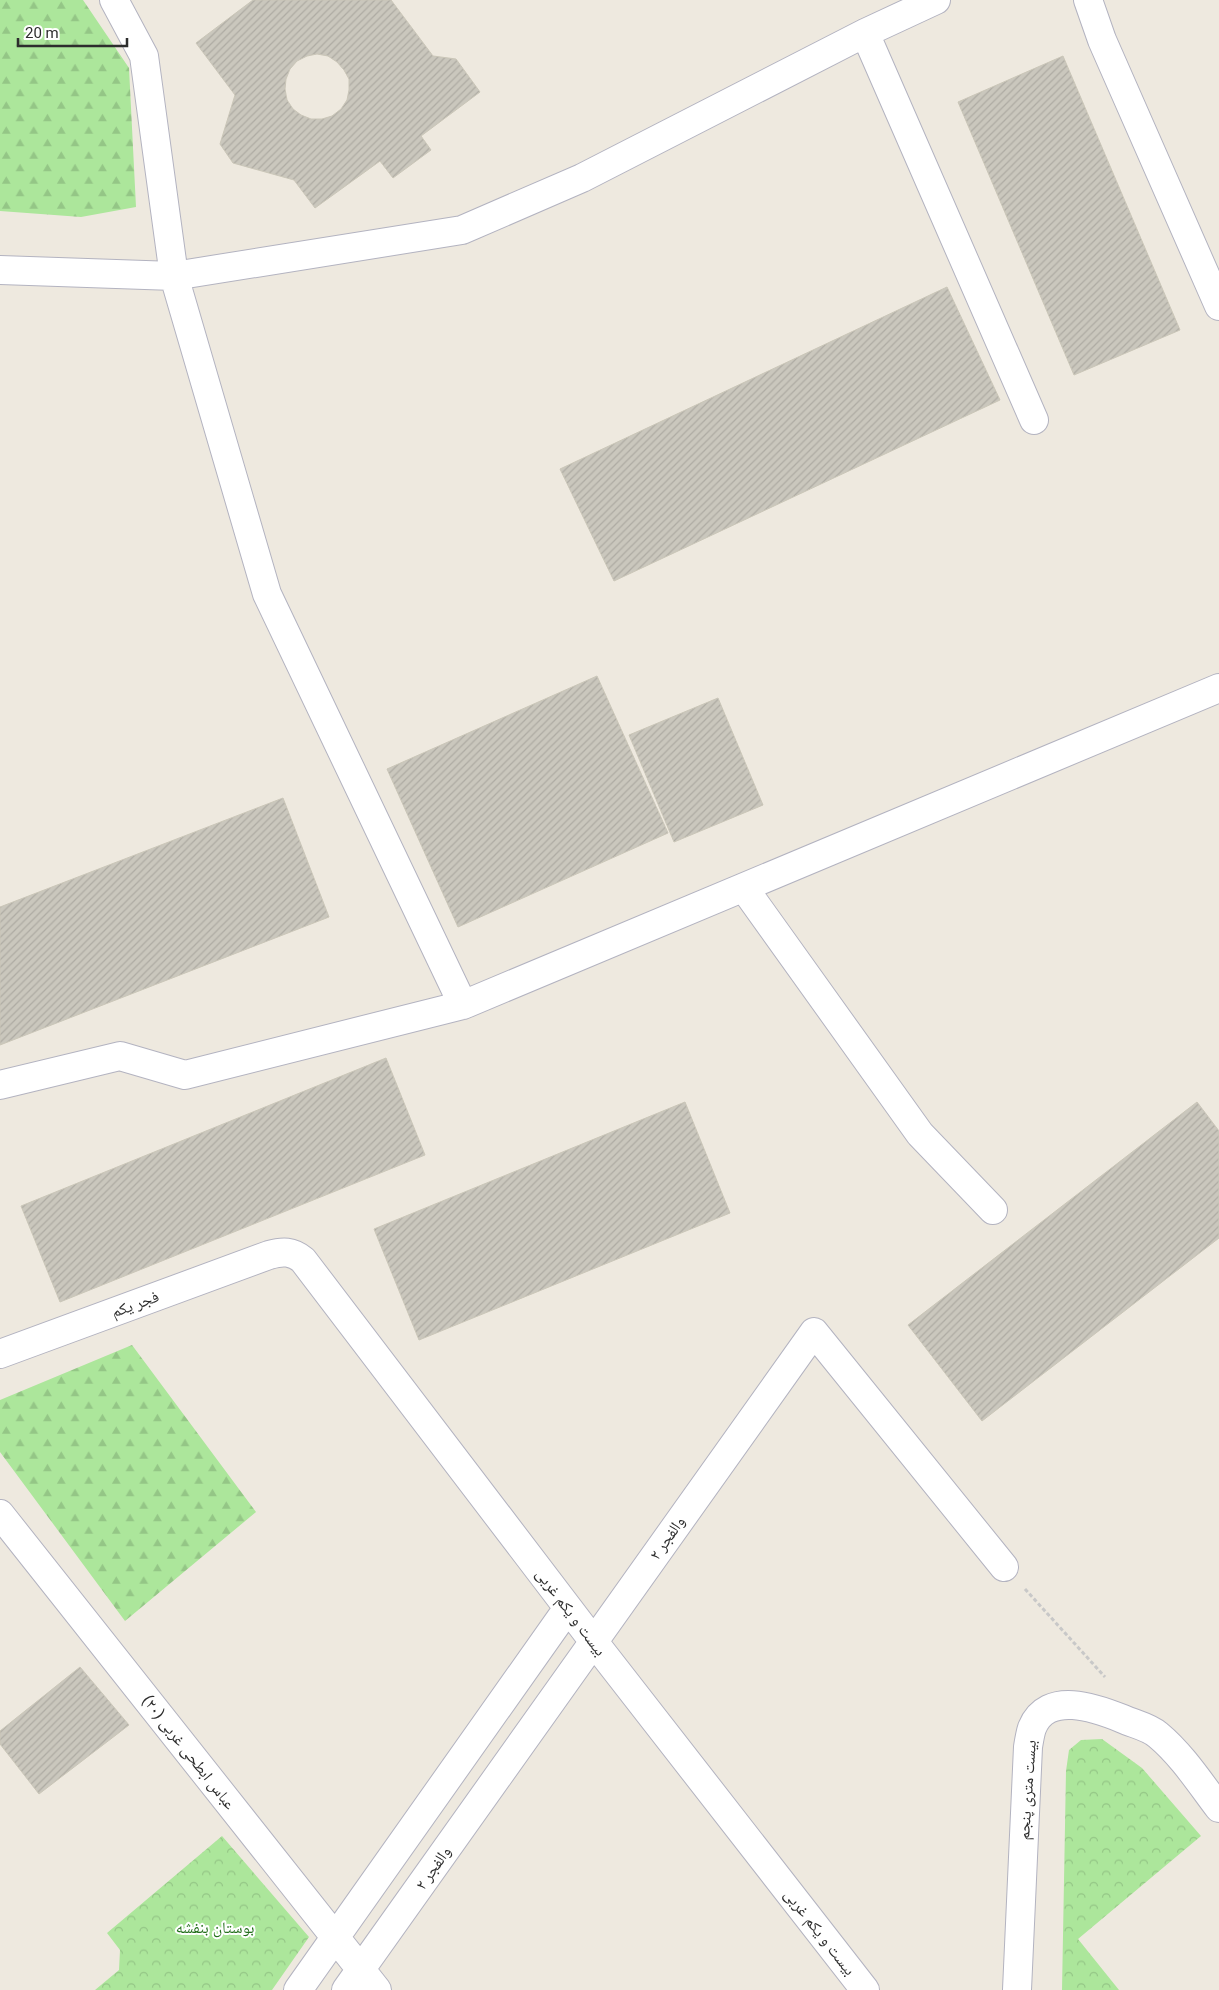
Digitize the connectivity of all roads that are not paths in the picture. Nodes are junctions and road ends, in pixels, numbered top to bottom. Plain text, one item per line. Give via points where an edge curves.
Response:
1 (114, 0) edge
2 (936, 0) edge
3 (1088, 0) edge
4 (865, 33) junction
5 (0, 270) edge
6 (174, 276) junction
7 (1219, 306) edge
8 (1034, 420) dead end
9 (1219, 688) edge
10 (744, 888) junction
11 (464, 1005) junction
12 (0, 1085) edge
13 (994, 1210) dead end
14 (269, 1255) joint
15 (0, 1354) edge
16 (0, 1514) edge
17 (1004, 1567) road end
18 (568, 1608) junction
19 (594, 1642) junction
20 (1219, 1808) edge
21 (335, 1937) junction
22 (353, 1980) edge
23 (298, 1990) edge
24 (377, 1990) edge
25 (866, 1990) edge
26 (1016, 1990) edge

1 - 6 street via 144,56
2 - 4 street
3 - 7 street via 1102,40
4 - 6 street via 582,178 462,230
4 - 8 street
5 - 6 street
6 - 11 street via 268,594
9 - 10 street
10 - 11 street
10 - 13 street via 920,1134
11 - 12 street via 185,1075 120,1056
14 - 15 street, فجر یکم
14 - 18 street, بیست و یکم غربی via 294,1253 303,1260
16 - 21 street, عباس ابطحی غربی (۲۰)
17 - 19 street, والفجر ۲ via 814,1332
18 - 19 street, بیست و یکم غربی
18 - 21 street
19 - 22 street, والفجر ۲
19 - 25 street, بیست و یکم غربی
20 - 26 street, بیست متری پنجم via 1175,1750 1156,1733 1098,1708 1078,1704 1049,1708 1040,1715 1032,1728 1028,1747
21 - 22 street, عباس ابطحی غربی (۲۰)
21 - 23 street
22 - 24 street, عباس ابطحی غربی (۲۰)

